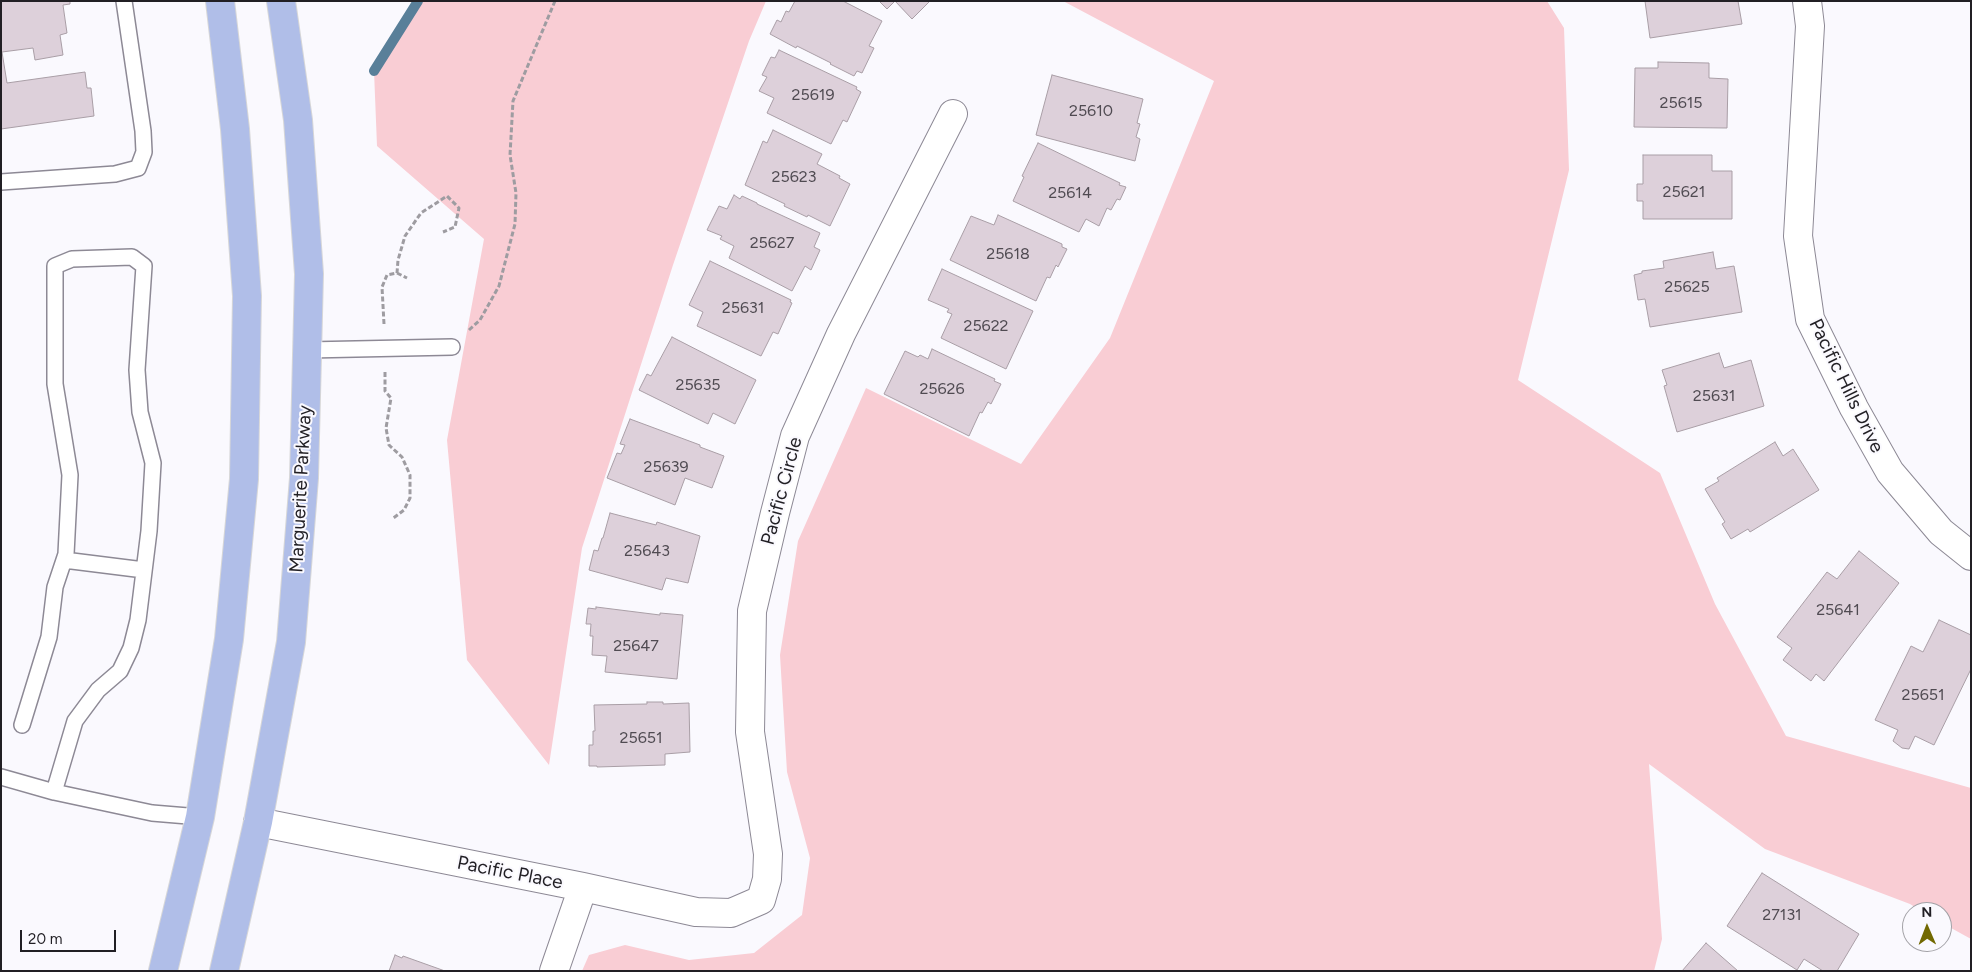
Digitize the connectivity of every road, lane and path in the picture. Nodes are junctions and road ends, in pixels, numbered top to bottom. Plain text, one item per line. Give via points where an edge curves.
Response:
1 (124, 1) edge
2 (220, 1) edge
3 (281, 1) edge
4 (555, 1) edge
5 (1807, 1) edge
6 (953, 114) dead end
7 (1, 182) edge
8 (443, 232) dead end
9 (397, 273) junction
10 (407, 278) dead end
11 (452, 348) joint
12 (385, 349) junction
13 (308, 350) junction
14 (392, 519) dead end
15 (1971, 556) edge
16 (64, 560) junction
17 (144, 570) junction
18 (22, 725) dead end
19 (1, 777) edge
20 (54, 792) junction
21 (200, 817) junction
22 (258, 822) junction
23 (583, 887) junction
24 (761, 900) joint
25 (163, 971) edge
26 (224, 971) edge
27 (554, 971) edge

1 - 7 lane via 143,131 144,152 138,168 115,174
2 - 21 main road via 235,129 247,296 244,479 229,639
3 - 13 main road, Marguerite Parkway via 299,130 309,274
4 - 11 path via 514,101 510,155 516,193 515,224 499,286 480,320
5 - 15 street, Pacific Hills Drive via 1810,26 1798,236 1810,319 1890,472 1941,532
6 - 24 street, Pacific Circle via 842,334 795,436 775,513 752,611 750,732 768,854 767,879
8 - 9 path via 455,227 459,208 447,196 421,213 405,236
9 - 10 path
9 - 12 path via 387,275 382,287
11 - 12 lane
12 - 13 lane
12 - 14 path via 385,391 391,398 386,428 389,445 402,457 410,475 410,498 404,510
13 - 22 main road, Marguerite Parkway via 304,478 291,642
16 - 17 lane
16 - 17 lane via 70,475 55,384 55,266 72,258 132,258 144,266 137,370 140,412 152,463
16 - 18 lane via 55,587 49,637
17 - 20 lane via 131,648 120,671 98,690 75,721
19 - 20 lane
20 - 21 lane via 152,813
21 - 25 main road
22 - 23 street, Pacific Place
22 - 26 main road, Marguerite Parkway
23 - 24 street, Pacific Place via 696,912 731,913
23 - 27 street

